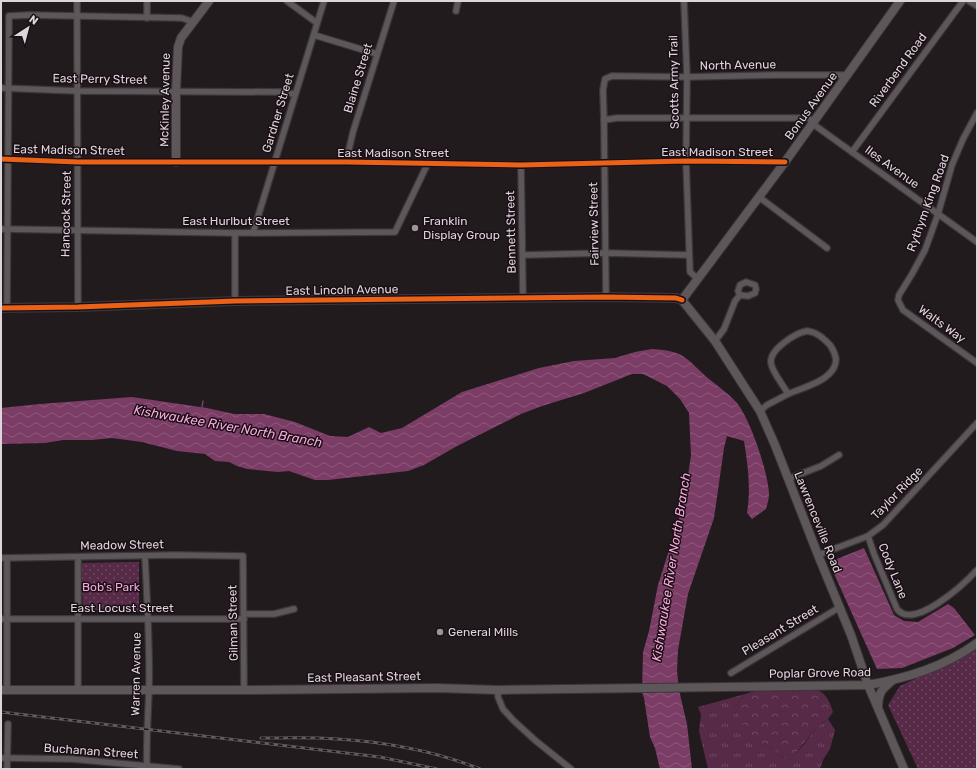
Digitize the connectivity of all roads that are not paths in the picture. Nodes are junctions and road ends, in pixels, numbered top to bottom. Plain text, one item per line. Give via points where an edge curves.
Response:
1 (77, 1) edge
2 (147, 1) edge
3 (209, 1) edge
4 (287, 1) edge
5 (324, 1) edge
6 (394, 1) edge
7 (458, 1) edge
8 (684, 1) edge
9 (900, 1) edge
10 (963, 1) edge
11 (970, 1) edge
12 (977, 6) edge
13 (456, 11) dead end
14 (77, 17) junction
15 (147, 18) junction
16 (193, 22) junction
17 (317, 23) junction
18 (314, 35) junction
19 (377, 54) junction
20 (848, 75) junction
21 (687, 78) junction
22 (605, 79) joint
23 (1, 88) edge
24 (8, 88) junction
25 (78, 91) junction
26 (176, 91) junction
27 (295, 94) junction
28 (977, 113) edge
29 (686, 119) junction
30 (604, 120) junction
31 (813, 124) junction
32 (852, 152) junction
33 (1, 159) edge
34 (8, 159) junction
35 (686, 161) junction
36 (78, 162) junction
37 (176, 162) junction
38 (346, 162) junction
39 (605, 162) junction
40 (785, 162) junction
41 (274, 163) junction
42 (428, 163) junction
43 (521, 165) junction
44 (759, 197) junction
45 (938, 214) junction
46 (4, 229) edge
47 (77, 231) junction
48 (253, 232) junction
49 (235, 233) junction
50 (977, 242) edge
51 (827, 248) dead end
52 (606, 253) junction
53 (523, 255) junction
54 (689, 255) junction
55 (698, 279) junction
56 (740, 295) dead end
57 (606, 297) junction
58 (524, 298) junction
59 (682, 300) junction
60 (898, 300) joint
61 (235, 302) junction
62 (78, 307) junction
63 (4, 308) edge
64 (715, 341) junction
65 (977, 363) edge
66 (788, 394) junction
67 (760, 411) junction
68 (977, 423) edge
69 (839, 455) dead end
70 (788, 480) junction
71 (868, 536) junction
72 (818, 555) junction
73 (145, 556) junction
74 (243, 556) joint
75 (78, 557) junction
76 (4, 558) edge
77 (977, 570) edge
78 (840, 607) junction
79 (294, 609) dead end
80 (244, 616) junction
81 (4, 619) edge
82 (77, 619) junction
83 (148, 620) junction
84 (977, 643) edge
85 (731, 673) dead end
86 (894, 680) junction
87 (868, 685) junction
88 (727, 686) joint
89 (4, 690) edge
90 (149, 690) junction
91 (244, 690) junction
92 (498, 690) junction
93 (78, 691) junction
94 (878, 709) junction
95 (8, 724) dead end
96 (4, 758) edge
97 (147, 767) edge
98 (7, 769) edge
99 (179, 769) edge
100 (571, 769) edge
101 (904, 769) edge

1 - 14 street, Hancock Street
2 - 15 street
3 - 16 street, McKinley Avenue
4 - 17 street
5 - 17 street, Gardner Street
6 - 19 street, Blaine Street
7 - 13 street
8 - 21 street, Scotts Army Trail
9 - 20 street, Bonus Avenue
10 - 32 street, Riverbend Road
11 - 12 street
14 - 15 street
14 - 24 street via 9,16
14 - 25 street, Hancock Street
15 - 16 street via 186,18
16 - 26 street, McKinley Avenue via 178,46
17 - 18 street, Gardner Street
18 - 19 street
18 - 27 street, Gardner Street
19 - 38 street, Blaine Street
20 - 21 street, North Avenue
20 - 31 street, Bonus Avenue
21 - 22 street, North Avenue via 612,76
21 - 29 street, Scotts Army Trail
22 - 30 street, Fairview Street via 602,90
23 - 24 street, East Perry Street
24 - 25 street, East Perry Street
24 - 34 street
25 - 26 street, East Perry Street
25 - 36 street, Hancock Street
26 - 27 street, East Perry Street
26 - 37 street, McKinley Avenue
27 - 41 street, Gardner Street
28 - 45 street, Rythym King Road via 952,165
29 - 30 street, Iles Avenue
29 - 31 street, Iles Avenue via 807,118
29 - 35 street, Scotts Army Trail
30 - 39 street, Fairview Street
31 - 32 street, Iles Avenue
31 - 40 street, Bonus Avenue
32 - 45 street, Iles Avenue
33 - 34 street, East Madison Street
34 - 36 street, East Madison Street
34 - 46 street
35 - 39 street, East Madison Street
35 - 40 street, East Madison Street
35 - 54 street, Scotts Army Trail
36 - 37 street, East Madison Street
36 - 47 street, Hancock Street
37 - 41 street, East Madison Street
38 - 41 street, East Madison Street
38 - 42 street, East Madison Street
39 - 43 street, East Madison Street
39 - 52 street, Fairview Street
40 - 44 street, Bonus Avenue
41 - 48 street, Gardner Street
42 - 43 street, East Madison Street
42 - 48 street, East Hurlbut Street via 395,232
43 - 53 street, Bennett Street
44 - 51 street
44 - 55 street, Bonus Avenue
45 - 50 street, Iles Avenue
45 - 60 street, Rythym King Road via 925,250
46 - 47 street, East Hurlbut Street
46 - 63 street
47 - 49 street, East Hurlbut Street
47 - 62 street, Hancock Street
48 - 49 street, East Hurlbut Street
49 - 61 street
52 - 53 street
52 - 54 street
52 - 57 street, Fairview Street
53 - 58 street, Bennett Street
54 - 55 street, Scotts Army Trail via 690,272
55 - 59 street, Bonus Avenue
56 - 64 street via 724,329
57 - 58 street, East Lincoln Avenue
57 - 59 street, East Lincoln Avenue
58 - 61 street, East Lincoln Avenue
59 - 64 street, Lawrenceville Road
60 - 65 street, Walts Way via 903,310
61 - 62 street, East Lincoln Avenue
62 - 63 street, East Lincoln Avenue
64 - 67 street, Lawrenceville Road
66 - 66 street via 772,369 772,357 795,335 807,331 815,332 833,350 836,361 834,368 828,377
66 - 67 street
67 - 70 street, Lawrenceville Road
68 - 71 street, Taylor Ridge via 888,520
69 - 70 street
70 - 72 street, Lawrenceville Road
71 - 72 street, Taylor Ridge
71 - 77 street, Cody Lane via 897,609 904,615 927,609 955,591
72 - 78 street, Lawrenceville Road
73 - 74 street, Meadow Street
73 - 75 street, Meadow Street
73 - 83 street, Warren Avenue
74 - 80 street, Gilman Street
75 - 76 street, Meadow Street
75 - 82 street
76 - 81 street
78 - 85 street, Pleasant Street
78 - 87 street, Lawrenceville Road
79 - 80 street, East Locust Street via 274,614
80 - 83 street, East Locust Street
80 - 91 street, Gilman Street
81 - 82 street, East Locust Street
81 - 89 street
82 - 83 street, East Locust Street
82 - 93 street
83 - 90 street, Warren Avenue
84 - 86 street, Poplar Grove Road via 934,668
86 - 87 street, Poplar Grove Road
86 - 94 street via 879,695
87 - 88 street, Poplar Grove Road
87 - 94 street, Lawrenceville Road
88 - 92 street, East Pleasant Street
89 - 93 street, East Pleasant Street
90 - 91 street, East Pleasant Street
90 - 93 street, East Pleasant Street
90 - 97 street, Warren Avenue
91 - 92 street, East Pleasant Street
92 - 100 street via 503,709 514,721
94 - 101 street, Lawrenceville Road
95 - 96 street
96 - 97 street, Buchanan Street via 72,759
96 - 98 street
97 - 99 street, Buchanan Street

